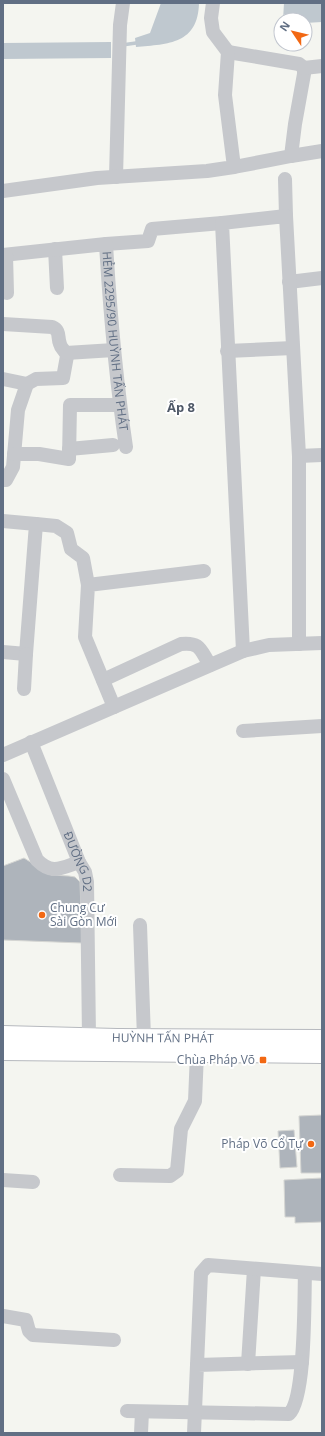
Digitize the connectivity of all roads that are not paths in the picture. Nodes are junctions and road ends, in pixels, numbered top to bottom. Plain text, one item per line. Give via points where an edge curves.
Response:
1 (123, 3) edge
2 (213, 3) edge
3 (228, 52) junction
4 (322, 66) edge
5 (304, 68) junction
6 (322, 151) edge
7 (291, 156) junction
8 (234, 167) junction
9 (116, 177) junction
10 (285, 179) dead end
11 (3, 192) edge
12 (286, 216) junction
13 (222, 223) junction
14 (106, 244) junction
15 (55, 249) junction
16 (5, 255) edge
17 (322, 278) edge
18 (289, 282) junction
19 (57, 288) dead end
20 (7, 293) dead end
21 (3, 324) edge
22 (293, 348) junction
23 (114, 350) junction
24 (227, 351) junction
25 (66, 353) junction
26 (3, 379) edge
27 (26, 384) junction
28 (120, 404) junction
29 (69, 449) junction
30 (14, 454) junction
31 (322, 455) edge
32 (299, 456) junction
33 (3, 480) edge
34 (3, 521) edge
35 (36, 524) junction
36 (204, 571) dead end
37 (88, 585) junction
38 (322, 643) edge
39 (299, 644) junction
40 (242, 651) junction
41 (3, 652) edge
42 (26, 654) junction
43 (210, 665) junction
44 (103, 680) junction
45 (24, 689) dead end
46 (114, 707) junction
47 (322, 726) edge
48 (243, 731) dead end
49 (31, 742) junction
50 (3, 755) edge
51 (3, 779) edge
52 (79, 862) junction
53 (140, 926) dead end
54 (3, 1035) edge
55 (89, 1037) junction
56 (144, 1038) junction
57 (322, 1039) edge
58 (296, 1046) junction
59 (3, 1051) edge
60 (197, 1053) junction
61 (322, 1054) edge
62 (120, 1175) dead end
63 (3, 1180) edge
64 (33, 1182) dead end
65 (254, 1269) junction
66 (305, 1273) junction
67 (322, 1274) edge
68 (3, 1316) edge
69 (114, 1340) dead end
70 (302, 1362) junction
71 (248, 1364) junction
72 (197, 1365) junction
73 (127, 1411) dead end
74 (142, 1412) junction
75 (196, 1413) junction
76 (141, 1433) edge
77 (194, 1433) edge

1 - 9 street via 120,25
2 - 3 street via 213,32
3 - 5 street via 299,64
3 - 8 street via 225,95
4 - 5 street
5 - 7 street
6 - 7 street
7 - 8 street
8 - 9 street
9 - 11 street
10 - 12 street
12 - 13 street
12 - 18 street
13 - 14 street via 152,229 148,241
13 - 24 street
14 - 15 street, HẺM 2295/90 HUỲNH TẤN PHÁT
14 - 23 street, HẺM 2295/90 HUỲNH TẤN PHÁT
15 - 16 street, HẺM 2295/90 HUỲNH TẤN PHÁT
15 - 19 street
16 - 20 street
17 - 18 street
18 - 22 street
21 - 25 street via 52,327 58,332 59,343
22 - 24 street
22 - 32 street
23 - 25 street
23 - 28 street, HẺM 2295/90 HUỲNH TẤN PHÁT
24 - 40 street
25 - 27 street via 63,378 36,379
26 - 27 street
27 - 30 street via 18,410
28 - 29 street, HẺM 2295/90 HUỲNH TẤN PHÁT via 119,446
28 - 29 street via 70,405
29 - 30 street via 68,459 39,454
30 - 33 street via 12,467 6,480
31 - 32 street
32 - 39 street
34 - 35 street
35 - 37 street via 56,526 67,533 71,549 83,558
35 - 42 street
36 - 37 street
37 - 44 street via 85,636
38 - 39 street
39 - 40 street via 269,645
40 - 43 street
41 - 42 street
42 - 45 street
43 - 44 street via 198,646 181,644
43 - 46 street
44 - 46 street
46 - 49 street
47 - 48 street
49 - 50 street
49 - 52 street, ĐƯỜNG D2
51 - 52 street via 37,860 44,867 53,870
52 - 55 street, ĐƯỜNG D2 via 87,882
53 - 56 street
54 - 55 main road, HUỲNH TẤN PHÁT
55 - 56 main road, HUỲNH TẤN PHÁT
56 - 58 main road, HUỲNH TẤN PHÁT
57 - 58 main road, HUỲNH TẤN PHÁT
58 - 60 main road, HUỲNH TẤN PHÁT
58 - 61 main road, HUỲNH TẤN PHÁT
59 - 60 main road, HUỲNH TẤN PHÁT
60 - 62 street via 195,1101 181,1129 177,1171 170,1176
63 - 64 street
65 - 66 street
65 - 71 street
65 - 72 street via 208,1265 203,1269
66 - 67 street
66 - 70 street
68 - 69 street via 26,1320 33,1335
70 - 71 street
70 - 75 street via 296,1403 290,1414
71 - 72 street
72 - 75 street
73 - 74 street
74 - 75 street
74 - 76 street
75 - 77 street

